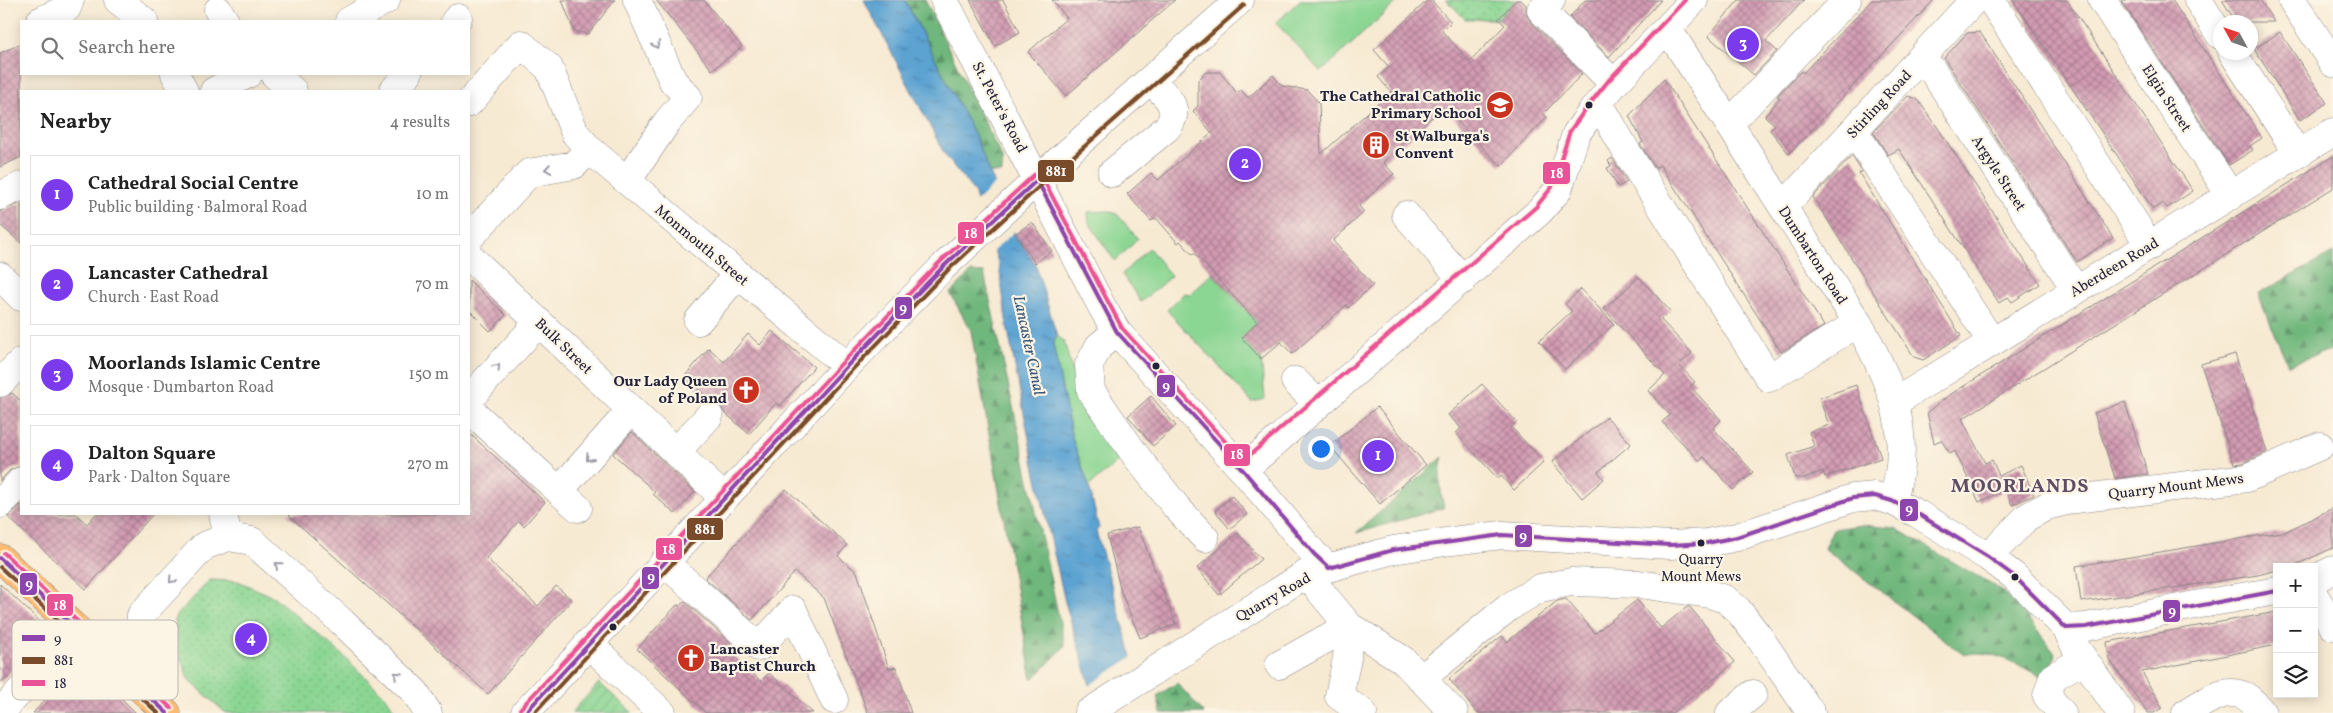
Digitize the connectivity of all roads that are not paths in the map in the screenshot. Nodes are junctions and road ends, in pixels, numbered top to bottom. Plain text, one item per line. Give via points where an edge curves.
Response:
1 (70, 0) edge
2 (118, 0) edge
3 (386, 0) edge
4 (637, 0) edge
5 (944, 0) edge
6 (1240, 0) edge
7 (1551, 0) edge
8 (1694, 0) edge
9 (1847, 0) edge
10 (1974, 0) edge
11 (1991, 0) edge
12 (2102, 0) edge
13 (2198, 0) edge
14 (2292, 0) edge
15 (42, 20) edge
16 (143, 20) edge
17 (351, 20) edge
18 (2213, 24) edge
19 (1667, 28) junction
20 (1923, 56) junction
21 (2237, 60) edge
22 (2333, 62) edge
23 (176, 75) edge
24 (246, 75) edge
25 (275, 75) edge
26 (407, 75) edge
27 (1150, 80) junction
28 (183, 90) edge
29 (216, 90) edge
30 (292, 90) edge
31 (394, 90) edge
32 (1607, 93) junction
33 (470, 102) edge
34 (1729, 124) junction
35 (1854, 131) junction
36 (2333, 132) edge
37 (589, 148) junction
38 (2298, 154) junction
39 (1112, 173) dead end
40 (1037, 180) junction
41 (627, 181) junction
42 (20, 186) edge
43 (0, 196) edge
44 (2231, 196) junction
45 (1782, 207) junction
46 (1406, 215) dead end
47 (470, 237) edge
48 (2150, 246) junction
49 (470, 257) edge
50 (738, 275) junction
51 (0, 276) edge
52 (1463, 280) junction
53 (2076, 290) junction
54 (20, 296) edge
55 (698, 321) dead end
56 (539, 322) junction
57 (1858, 323) junction
58 (1117, 332) junction
59 (1992, 342) junction
60 (20, 363) edge
61 (847, 366) junction
62 (1295, 381) dead end
63 (0, 383) edge
64 (470, 398) edge
65 (1895, 402) junction
66 (1318, 404) junction
67 (470, 410) edge
68 (631, 410) junction
69 (709, 416) dead end
70 (2320, 446) dead end
71 (676, 452) junction
72 (1243, 470) junction
73 (20, 482) edge
74 (724, 498) junction
75 (1892, 501) junction
76 (0, 504) edge
77 (225, 525) edge
78 (1205, 538) dead end
79 (1988, 557) junction
80 (0, 558) edge
81 (664, 562) junction
82 (2333, 570) edge
83 (1318, 571) junction
84 (2318, 578) edge
85 (2273, 592) edge
86 (2318, 602) edge
87 (67, 620) edge
88 (141, 620) edge
89 (1349, 626) junction
90 (2333, 626) edge
91 (2066, 628) junction
92 (588, 643) junction
93 (2083, 660) junction
94 (1279, 665) dead end
95 (1422, 678) junction
96 (1753, 694) dead end
97 (12, 700) edge
98 (153, 700) edge
99 (834, 700) dead end
100 (164, 710) edge
101 (0, 713) edge
102 (428, 713) edge
103 (525, 713) edge
104 (662, 713) edge
105 (1088, 713) edge
106 (1363, 713) edge
107 (1454, 713) edge
108 (1730, 713) edge
109 (1811, 713) edge
110 (2062, 713) edge
111 (2121, 713) edge
112 (2186, 713) edge
113 (2262, 713) edge

1 - 15 street via 67,8
2 - 16 street
3 - 17 street
4 -> 41 street via 673,82 688,97
5 - 40 street, St. Peter's Road
6 - 27 street
7 - 32 street via 1541,10
8 - 19 street
9 - 34 street
10 - 20 street, Stirling Road
11 - 48 street
12 - 44 street, Elgin Street
13 - 18 street
14 - 22 street
19 - 32 street
19 - 34 street, Dumbarton Road
20 - 35 street, Stirling Road
20 - 53 street, Argyle Street
21 - 38 street
23 - 28 street
24 - 29 street
25 - 30 street
26 - 31 street
27 - 39 street via 1169,98 1174,110 1173,120
27 - 40 street
32 - 52 street via 1576,134 1558,190 1524,227
32 - 57 street via 1625,149 1769,378
33 - 37 street, Monmouth Street via 521,44 549,68 575,133
34 - 45 street, Dumbarton Road
35 - 45 street, Stirling Road
35 - 59 street
36 - 38 street, Aberdeen Road
37 - 41 street, Monmouth Street
37 -> 47 street via 574,165 529,172
38 - 44 street, Aberdeen Road
40 - 58 street, St. Peter's Road
40 - 61 street via 956,255
41 - 50 street, Monmouth Street
42 - 43 street
44 - 48 street, Aberdeen Road
45 - 57 street, Dumbarton Road
46 - 52 street
48 - 53 street, Aberdeen Road
49 - 56 street, Bulk Street
50 - 55 street
50 - 61 street, Monmouth Street
51 - 54 street
52 - 66 street
53 - 59 street, Aberdeen Road
64 -> 56 street
56 - 68 street, Bulk Street
57 - 65 street, Dumbarton Road via 1880,362
58 - 72 street, St. Peter's Road
58 - 78 street via 1099,346 1089,366 1091,391 1136,456
59 - 65 street, Aberdeen Road
60 - 63 street
61 - 74 street
62 - 66 street
65 - 75 street, Dumbarton Road via 1902,449
66 - 72 street
68 -> 67 street via 569,499
68 - 71 street, Bulk Street
69 - 71 street
70 - 79 street, Quarry Mount Mews via 2247,478 2075,499 2047,506 2027,518
71 - 74 street, Bulk Street
72 - 83 street, St. Peter's Road via 1314,554
73 - 76 street
74 - 81 street
75 - 79 street, Quarry Road
75 - 83 street, Quarry Road via 1875,496 1853,498 1746,534 1706,543 1670,545 1502,536 1393,550
77 -> 88 street
102 -> 77 street via 415,692 349,628 252,541
79 - 91 street, Quarry Road via 2014,576
80 - 87 main road
81 - 92 street
81 - 99 street via 759,647 793,610
82 - 84 street
83 - 89 street, St. Peter's Road
83 - 105 street, Quarry Road
85 - 91 street
86 - 90 street
89 - 94 street
89 - 95 street, St. Peter's Road via 1403,660
89 - 106 street via 1347,658 1339,696
91 - 93 street, Quarry Road
92 - 103 street
92 - 104 street
93 - 110 street via 2053,677 2047,696
93 - 111 street, Quarry Road
95 - 107 street, St. Peter's Road
95 - 109 street via 1510,607 1540,588 1571,582 1639,584 1725,599 1759,637
96 - 108 street
97 - 101 street
98 - 100 main road
112 - 113 street via 2219,694 2236,692 2255,702

